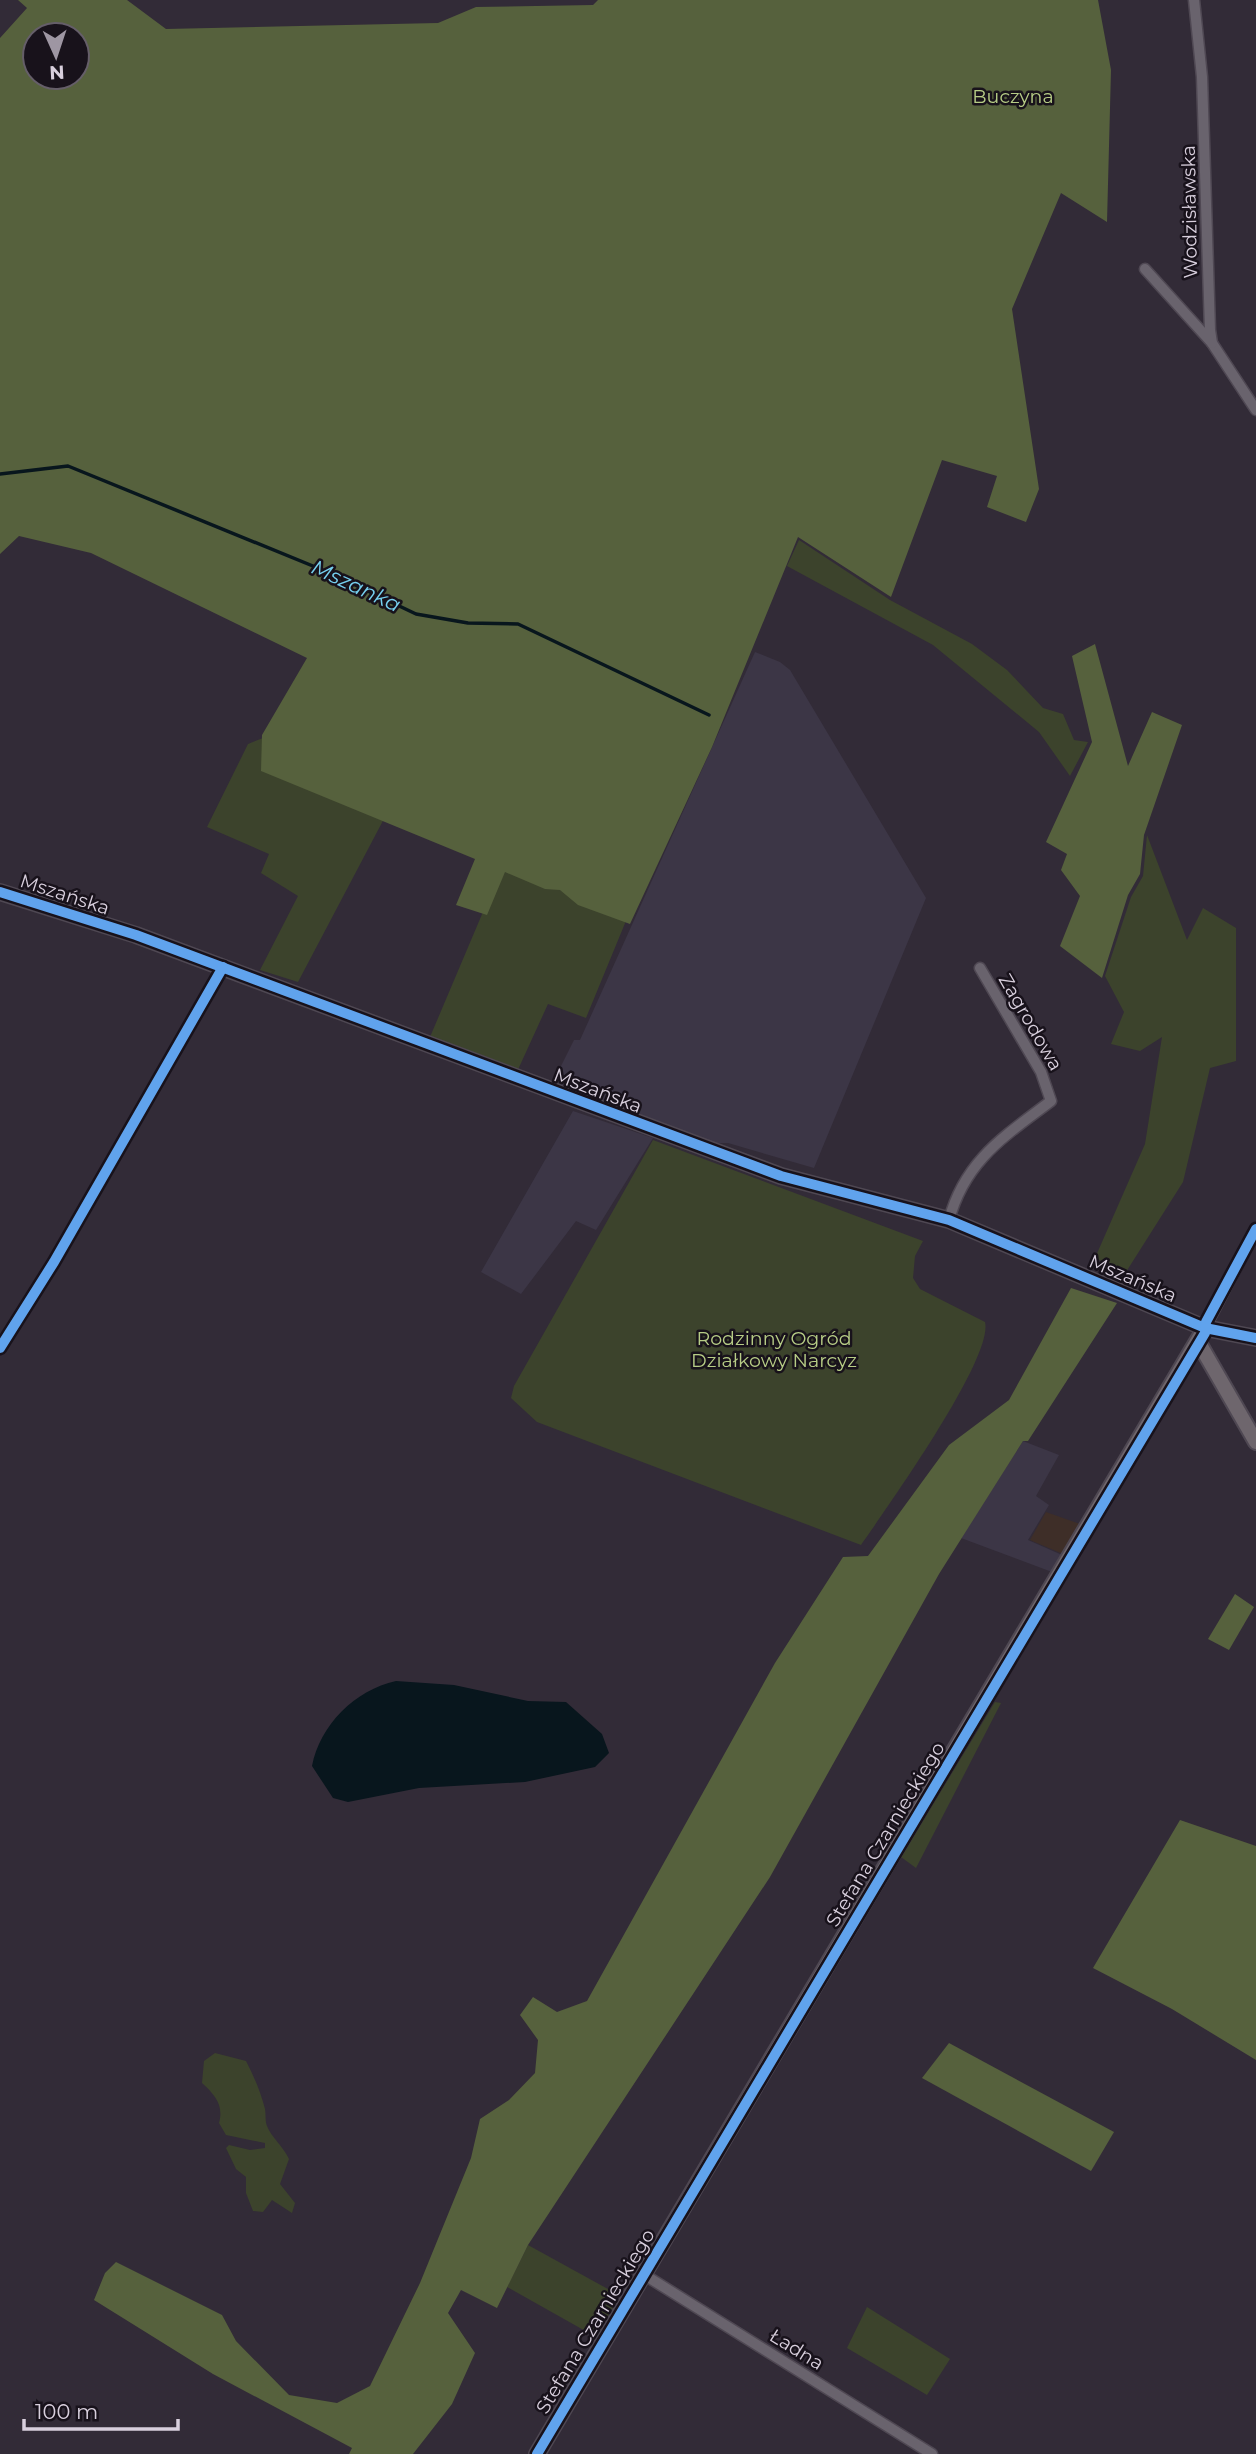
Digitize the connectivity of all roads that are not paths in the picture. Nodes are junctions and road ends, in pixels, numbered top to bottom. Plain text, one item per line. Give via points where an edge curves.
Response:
1 (1194, 0) edge
2 (1145, 269) dead end
3 (1212, 344) junction
4 (1256, 410) edge
5 (0, 892) edge
6 (223, 967) junction
7 (979, 968) dead end
8 (949, 1220) junction
9 (1256, 1229) edge
10 (1205, 1328) junction
11 (1256, 1338) edge
12 (1199, 1343) junction
13 (0, 1348) edge
14 (1256, 1442) edge
15 (643, 2274) junction
16 (537, 2454) edge
17 (932, 2454) edge

1 - 3 street, Wodzisławska via 1202,77
2 - 3 street
3 - 4 street
5 - 6 street, Mszańska
6 - 8 street, Mszańska via 781,1176
6 - 13 street
7 - 8 street, Zagrodowa via 1041,1072 1051,1101 994,1144 969,1172
8 - 10 street, Mszańska
9 - 10 street, Stefana Czarnieckiego
10 - 11 street, Mszańska
10 - 12 street, Stefana Czarnieckiego
12 - 14 street
12 - 15 street, Stefana Czarnieckiego
15 - 16 street, Stefana Czarnieckiego
15 - 17 street, Ładna

